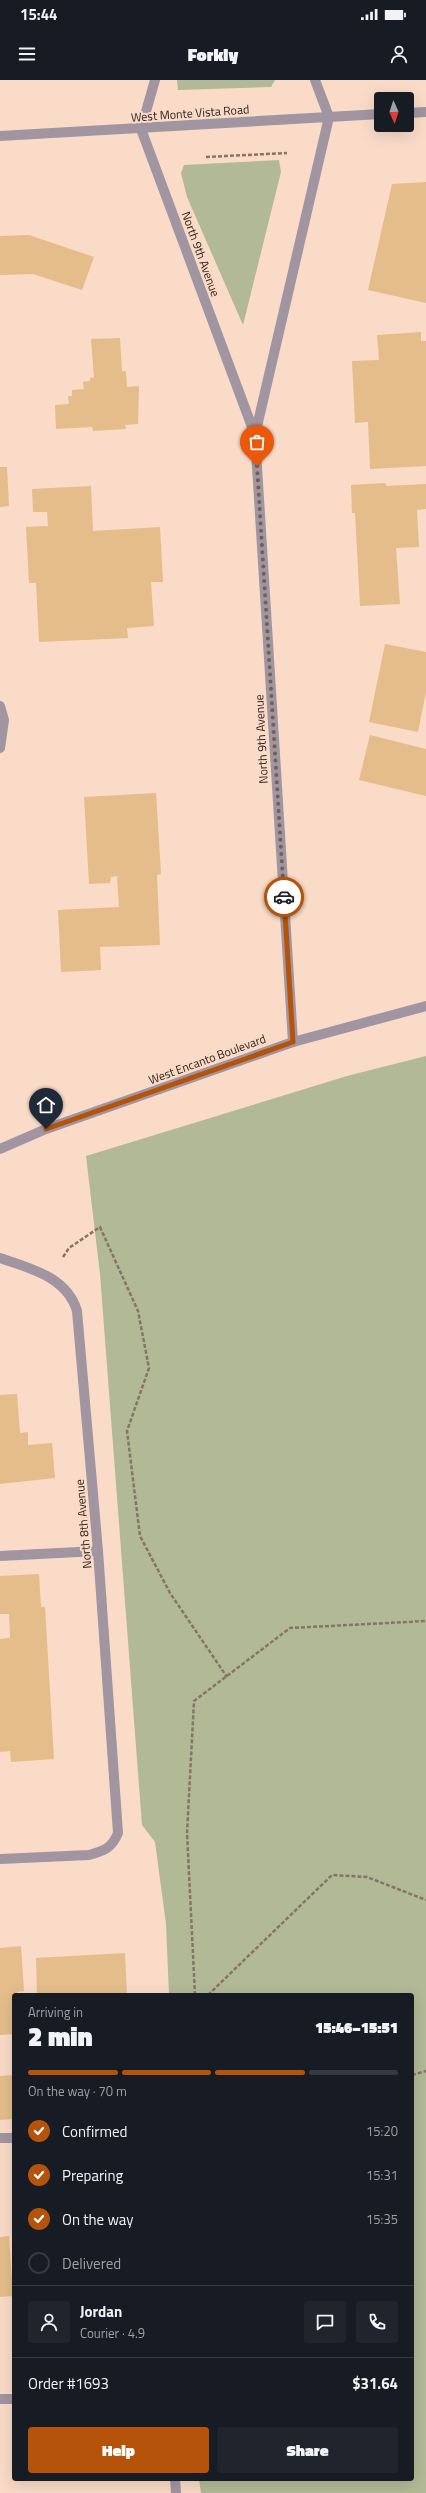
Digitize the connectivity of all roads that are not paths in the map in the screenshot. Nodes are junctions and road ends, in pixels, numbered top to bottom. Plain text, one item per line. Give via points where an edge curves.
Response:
1 (156, 80) edge
2 (315, 80) edge
3 (426, 112) edge
4 (414, 113) edge
5 (374, 114) edge
6 (329, 117) junction
7 (141, 129) junction
8 (0, 136) edge
9 (255, 435) junction
10 (0, 706) edge
11 (0, 748) edge
12 (426, 1006) edge
13 (293, 1042) junction
14 (0, 1149) edge
15 (0, 1258) edge
16 (98, 1551) junction
17 (0, 1556) edge
18 (0, 1859) edge
19 (0, 2138) edge
20 (12, 2138) edge
21 (0, 2399) edge
22 (12, 2399) edge
23 (175, 2481) edge
24 (176, 2493) edge

1 - 7 street
2 - 6 street
3 - 4 street
5 - 6 street, West Monte Vista Road
6 - 7 street, West Monte Vista Road
6 - 9 street, North 9th Avenue
7 - 8 street, West Monte Vista Road
7 - 9 street, North 9th Avenue
9 - 13 street, North 9th Avenue
10 - 11 street via 4,720
12 - 13 street, West Encanto Boulevard
13 - 14 street, West Encanto Boulevard via 46,1129
15 - 16 street, North 8th Avenue via 50,1277 74,1300
16 - 17 street
16 - 18 street, North 8th Avenue via 118,1833 114,1844 103,1852 89,1855
19 - 20 street
21 - 22 street
23 - 24 street

